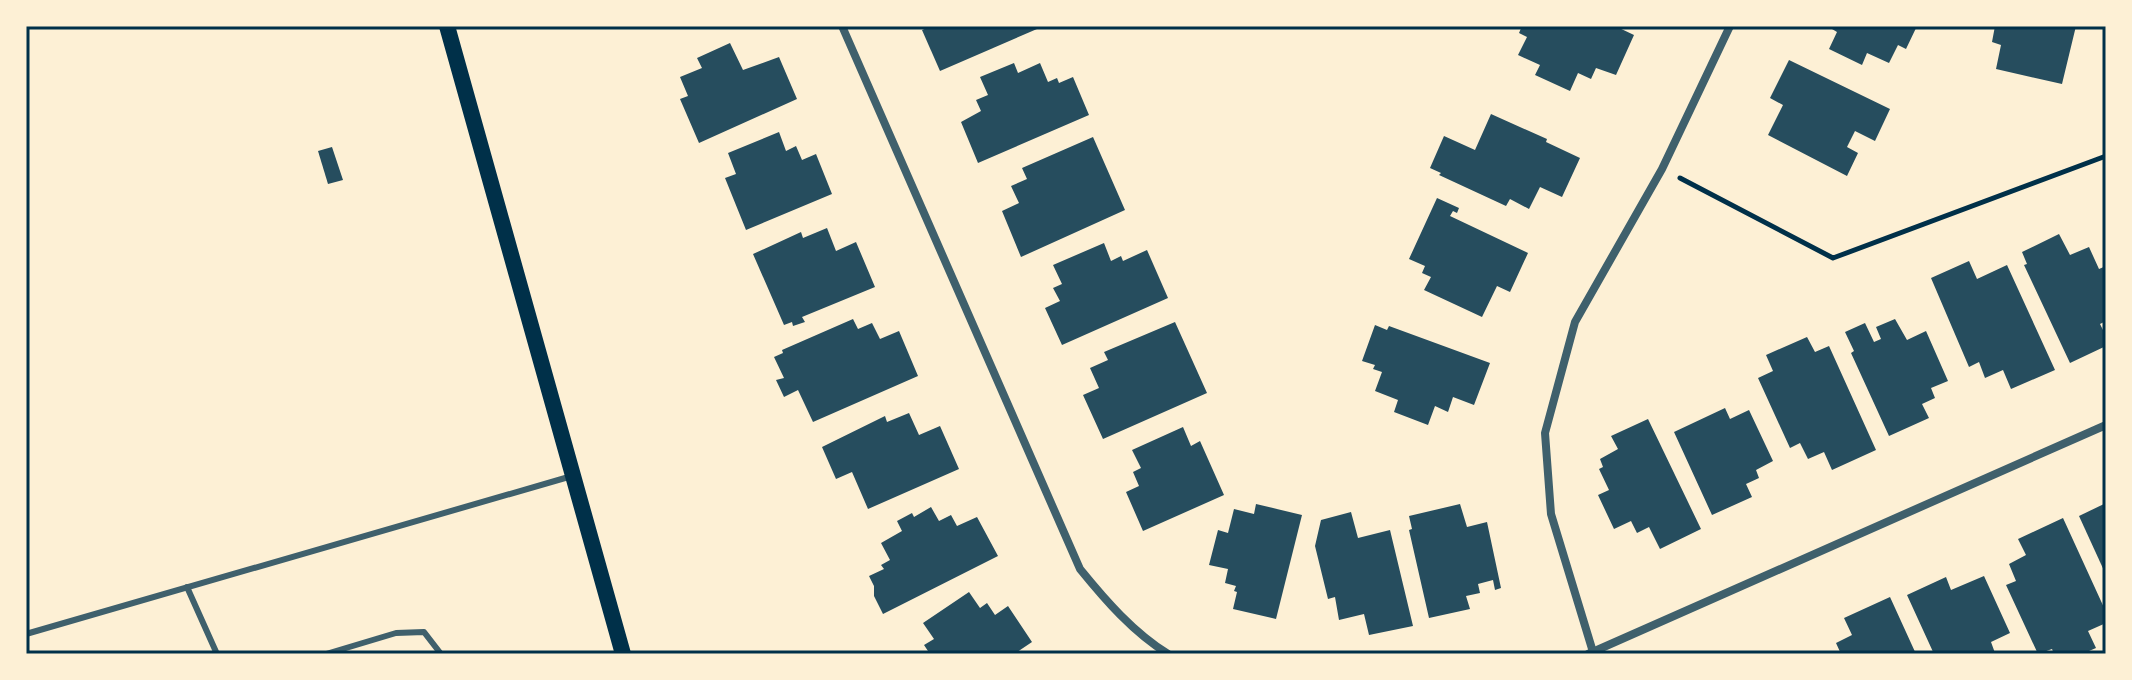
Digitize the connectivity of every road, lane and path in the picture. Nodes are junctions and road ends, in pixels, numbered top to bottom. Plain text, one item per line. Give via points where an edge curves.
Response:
1 (447, 26) edge
2 (842, 26) edge
3 (1730, 26) edge
4 (2106, 156) edge
5 (1662, 169) junction
6 (2106, 425) edge
7 (573, 476) junction
8 (187, 587) junction
9 (26, 634) edge
10 (1590, 653) edge
11 (217, 654) edge
12 (326, 654) edge
13 (441, 654) edge
14 (623, 654) edge
15 (1168, 654) edge

1 - 7 main road
2 - 15 street via 1080,569 1130,625
3 - 5 street
4 - 5 path via 1833,258
5 - 10 street via 1575,322 1545,433 1551,514
6 - 10 street
7 - 8 lane
7 - 14 main road
8 - 9 lane
8 - 11 lane
12 - 13 lane via 396,633 424,632

